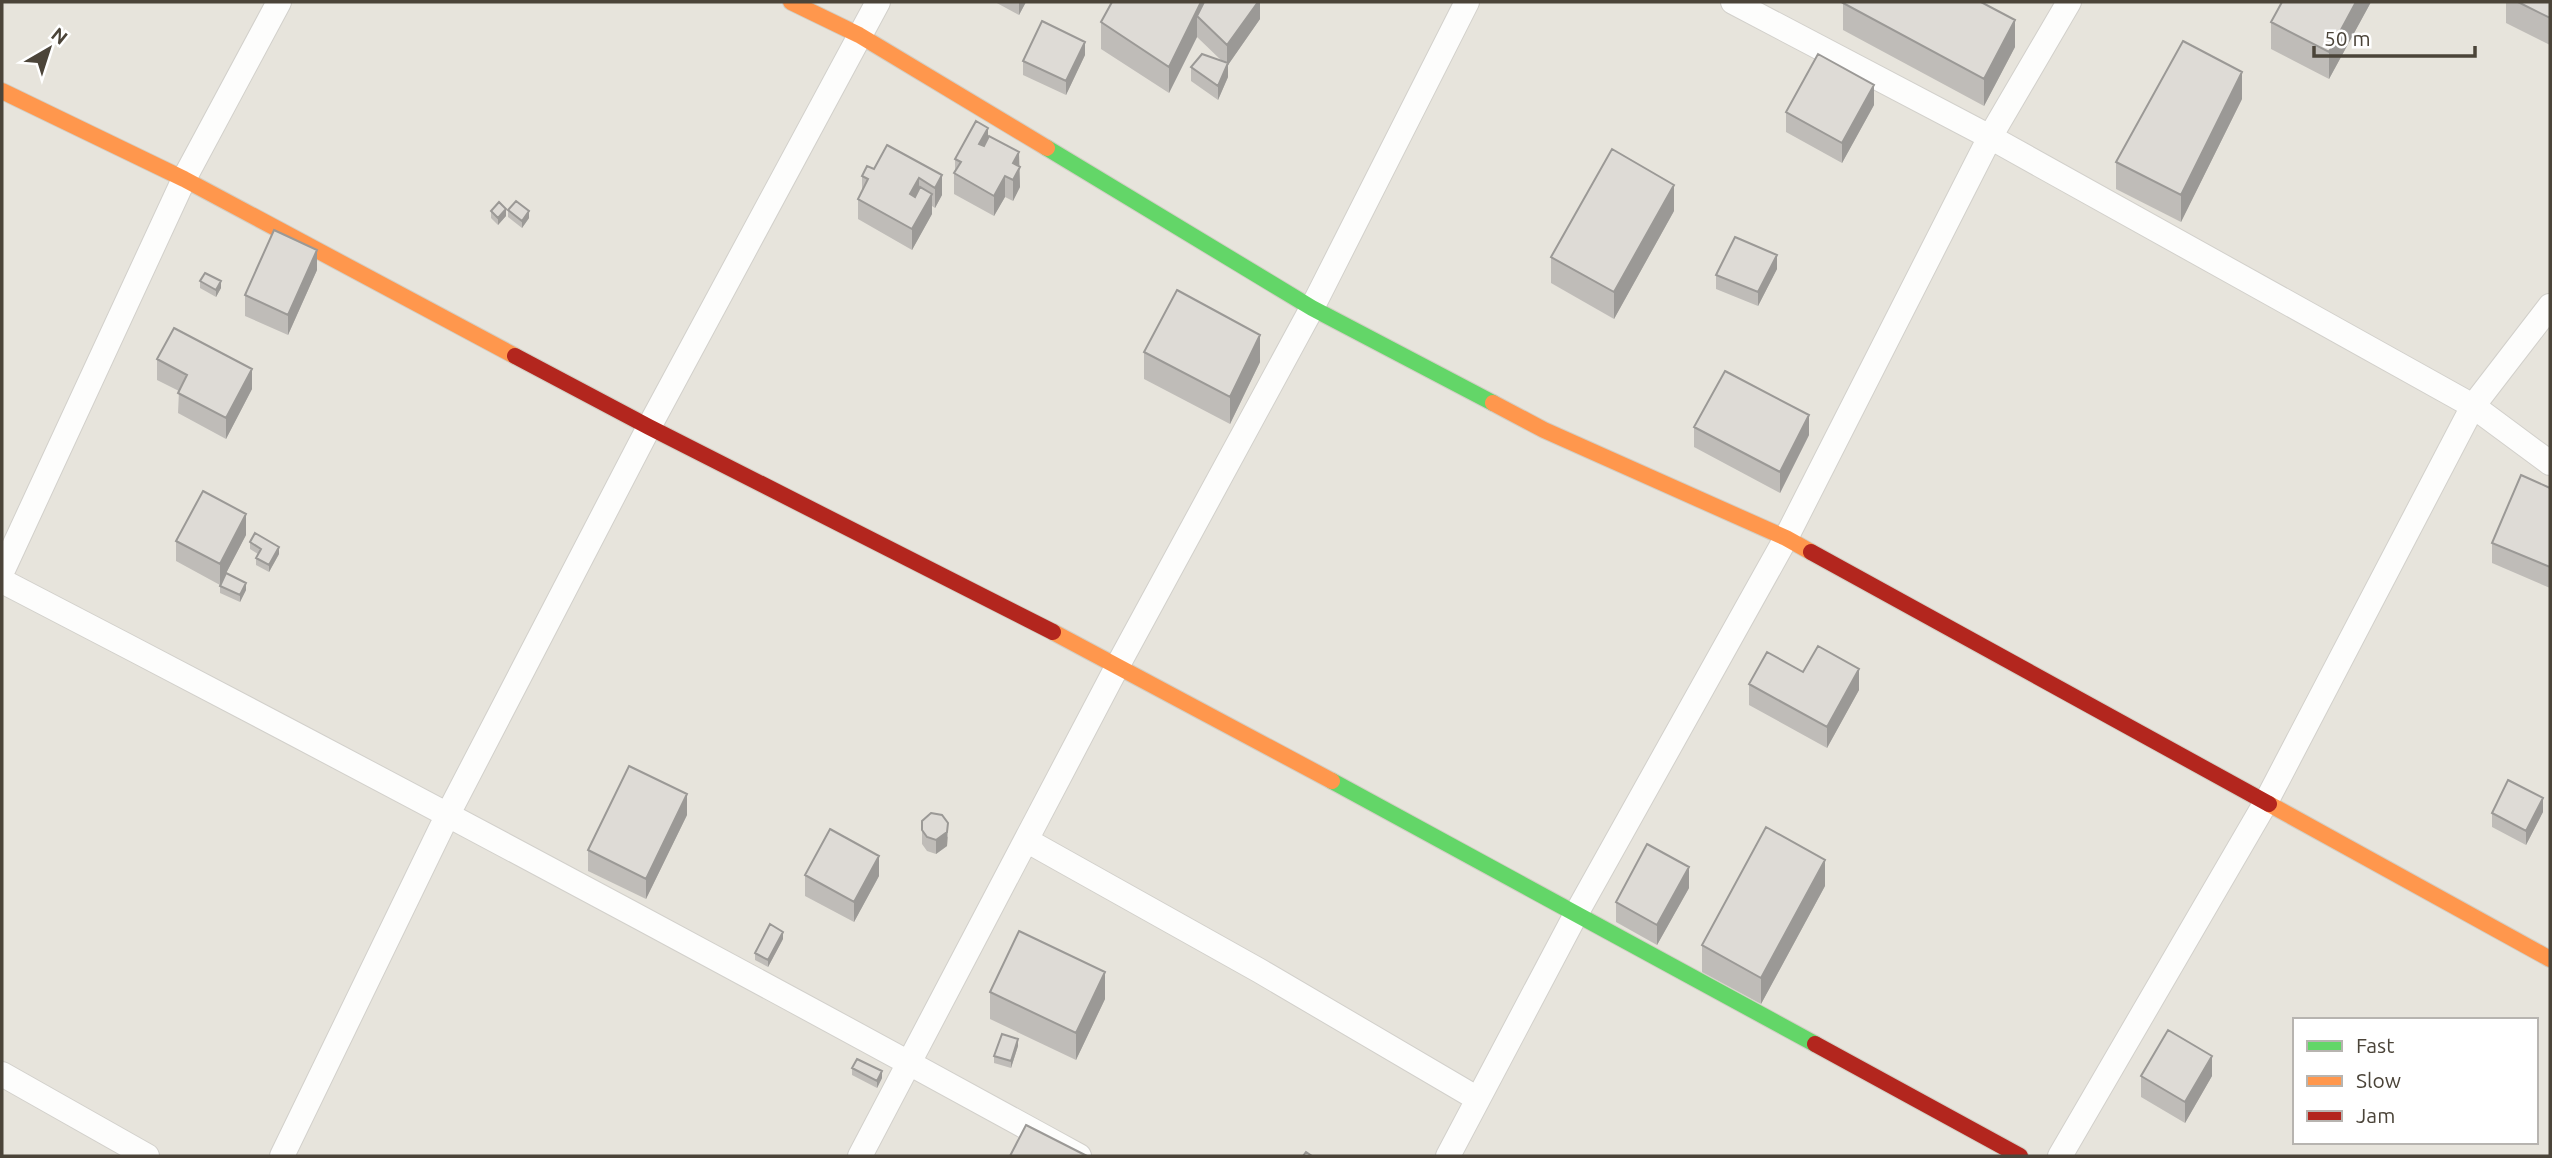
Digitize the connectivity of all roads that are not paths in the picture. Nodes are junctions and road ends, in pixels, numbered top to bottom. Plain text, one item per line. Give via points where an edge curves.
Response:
1 (279, 2) edge
2 (791, 2) edge
3 (878, 2) edge
4 (1467, 2) edge
5 (1733, 2) edge
6 (2069, 2) edge
7 (859, 35) junction
8 (2, 91) edge
9 (1990, 137) junction
10 (184, 179) junction
11 (2550, 306) edge
12 (1312, 307) junction
13 (2473, 406) junction
14 (649, 427) junction
15 (2550, 463) edge
16 (1786, 538) junction
17 (2, 572) edge
18 (2, 582) edge
19 (1118, 665) junction
20 (2266, 802) junction
21 (447, 816) junction
22 (1026, 840) junction
23 (1576, 914) junction
24 (2550, 960) edge
25 (909, 1063) junction
26 (2, 1074) edge
27 (1478, 1100) junction
28 (147, 1156) edge
29 (282, 1156) edge
30 (860, 1156) edge
31 (1079, 1156) edge
32 (1448, 1156) edge
33 (2020, 1156) edge
34 (2060, 1156) edge

1 - 10 street
2 - 7 street
3 - 7 street
4 - 12 street
5 - 9 street
6 - 9 street
7 - 12 street
7 - 14 street
8 - 10 street
9 - 13 street
9 - 16 street
10 - 14 street
10 - 17 street
11 - 13 street
12 - 16 street via 1544,430
12 - 19 street
13 - 15 street
13 - 20 street
14 - 19 street
14 - 21 street
16 - 20 street
16 - 23 street
18 - 21 street via 326,748
19 - 22 street
19 - 23 street
20 - 24 street
20 - 34 street
21 - 25 street
21 - 29 street
22 - 25 street
22 - 27 street
23 - 27 street
23 - 33 street
25 - 30 street
25 - 31 street
26 - 28 street
27 - 32 street

